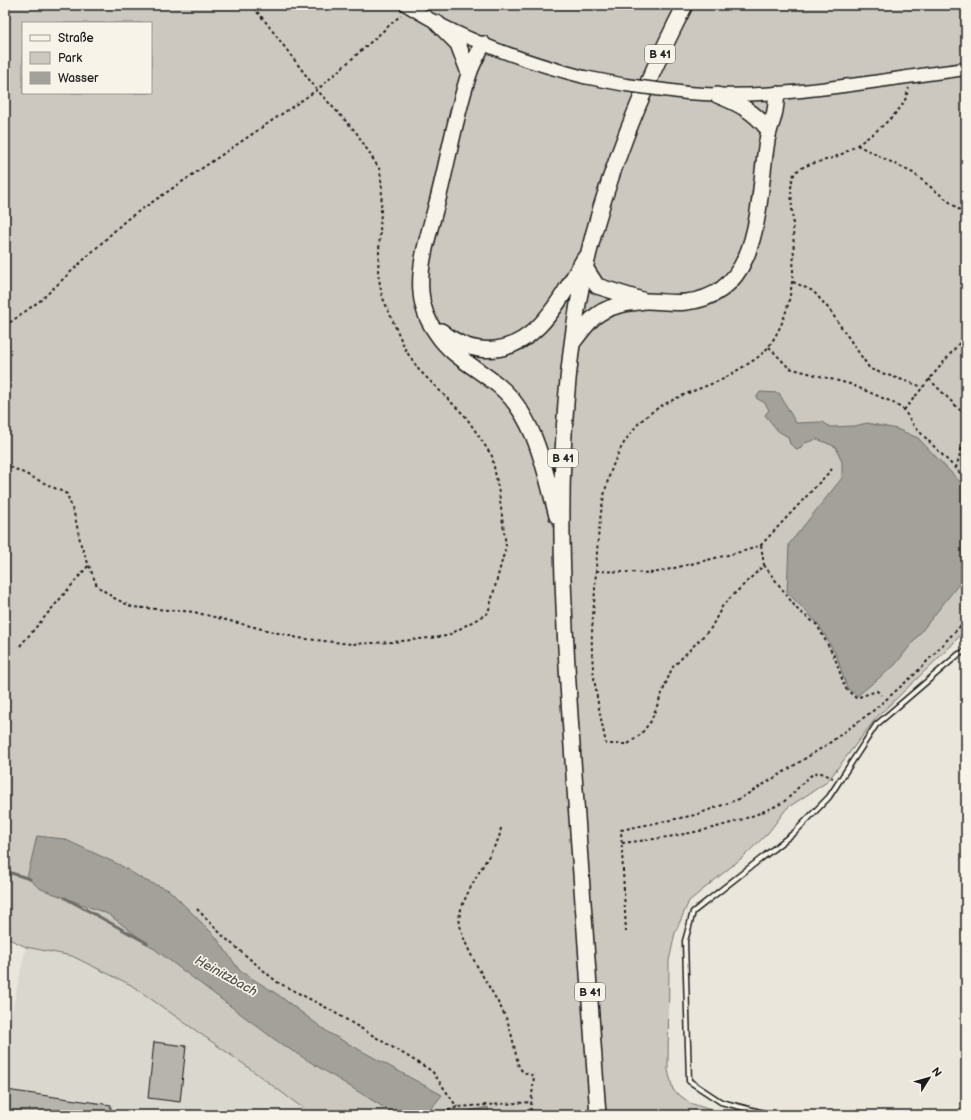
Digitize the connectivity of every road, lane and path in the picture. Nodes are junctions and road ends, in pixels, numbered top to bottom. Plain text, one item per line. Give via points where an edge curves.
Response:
1 (251, 5) edge
2 (685, 5) edge
3 (407, 6) edge
4 (437, 23) junction
5 (483, 44) junction
6 (966, 68) edge
7 (469, 73) junction
8 (912, 75) junction
9 (317, 90) junction
10 (772, 94) junction
11 (717, 95) junction
12 (766, 134) junction
13 (857, 144) junction
14 (966, 215) edge
15 (590, 248) junction
16 (586, 269) junction
17 (793, 282) junction
18 (645, 301) junction
19 (429, 320) junction
20 (5, 326) edge
21 (966, 335) edge
22 (572, 344) junction
23 (769, 347) junction
24 (930, 379) junction
25 (923, 387) junction
26 (904, 410) junction
27 (966, 433) edge
28 (5, 464) edge
29 (956, 468) junction
30 (832, 469) dead end
31 (966, 479) edge
32 (562, 537) junction
33 (761, 545) junction
34 (764, 565) junction
35 (88, 566) junction
36 (596, 571) junction
37 (966, 620) edge
38 (20, 646) dead end
39 (966, 651) edge
40 (880, 695) dead end
41 (840, 781) junction
42 (501, 828) dead end
43 (622, 843) junction
44 (197, 909) dead end
45 (626, 932) dead end
46 (532, 1102) junction
47 (457, 1107) junction
48 (437, 1115) edge
49 (530, 1115) edge
50 (598, 1115) edge
51 (772, 1115) edge

1 - 9 path
2 - 15 highway, B 41 via 638,105 616,163
3 - 4 main road
3 - 9 path
4 - 5 main road
4 - 7 highway via 458,44
5 - 7 highway
5 - 11 main road, bridge via 584,76 626,85
6 - 8 main road
7 - 19 highway via 423,262 422,304
8 - 10 main road
8 - 13 path via 900,108 874,134
9 - 20 path via 126,220 41,300
9 - 35 path via 356,132 380,170 382,189 379,281 382,296 406,351 419,370 466,417 492,456 506,546 488,613 447,636 351,644 298,638 194,612 132,607 96,586
10 - 11 main road
10 - 12 highway via 774,114
11 - 12 highway via 745,108 757,117
12 - 18 highway via 756,225 741,268 724,286 701,299 686,302
13 - 14 path via 913,173
13 - 17 path via 836,157 809,165 796,172 792,179
15 - 16 highway, B 41
15 - 19 highway via 555,307 532,333 509,346 489,349 466,346 451,339
16 - 18 highway via 597,286
16 - 22 highway, B 41
17 - 23 path via 787,309
17 - 25 path via 813,291 870,369
18 - 22 highway via 618,305 599,313 589,321
19 - 32 highway via 436,334 456,356 497,384 518,406 540,456
21 - 24 path
22 - 32 highway, B 41 via 564,414
23 - 26 path via 789,368 850,384 892,402
23 - 36 path via 753,362 719,381 666,404 646,417 632,431 608,480 600,510
24 - 25 path
24 - 27 path via 963,413
25 - 26 path
26 - 29 path via 914,426
27 - 29 path
28 - 35 path via 67,494
29 - 31 path
30 - 33 path
32 - 50 highway, B 41 via 566,669
33 - 34 path
33 - 36 path via 654,573
34 - 36 path via 723,605 711,628 672,668 651,721 641,734 628,744 606,744 596,697 592,650
34 - 40 path via 797,610 817,625 835,658 845,688 856,698 877,691
35 - 38 path
37 - 43 path via 887,699 828,744 739,799 695,815 622,830
39 - 41 lane via 959,654 876,724
41 - 43 path via 820,772 808,777 800,788 781,803 737,822 665,838
41 - 51 lane via 829,797 795,832 693,912 685,941 689,1081 721,1102
42 - 46 path via 499,838 464,902 460,915 460,930 500,1003 519,1067 523,1072 534,1076
43 - 45 path
44 - 47 path via 224,937 277,982 327,1008 432,1071
46 - 47 path
46 - 49 path
47 - 48 path

